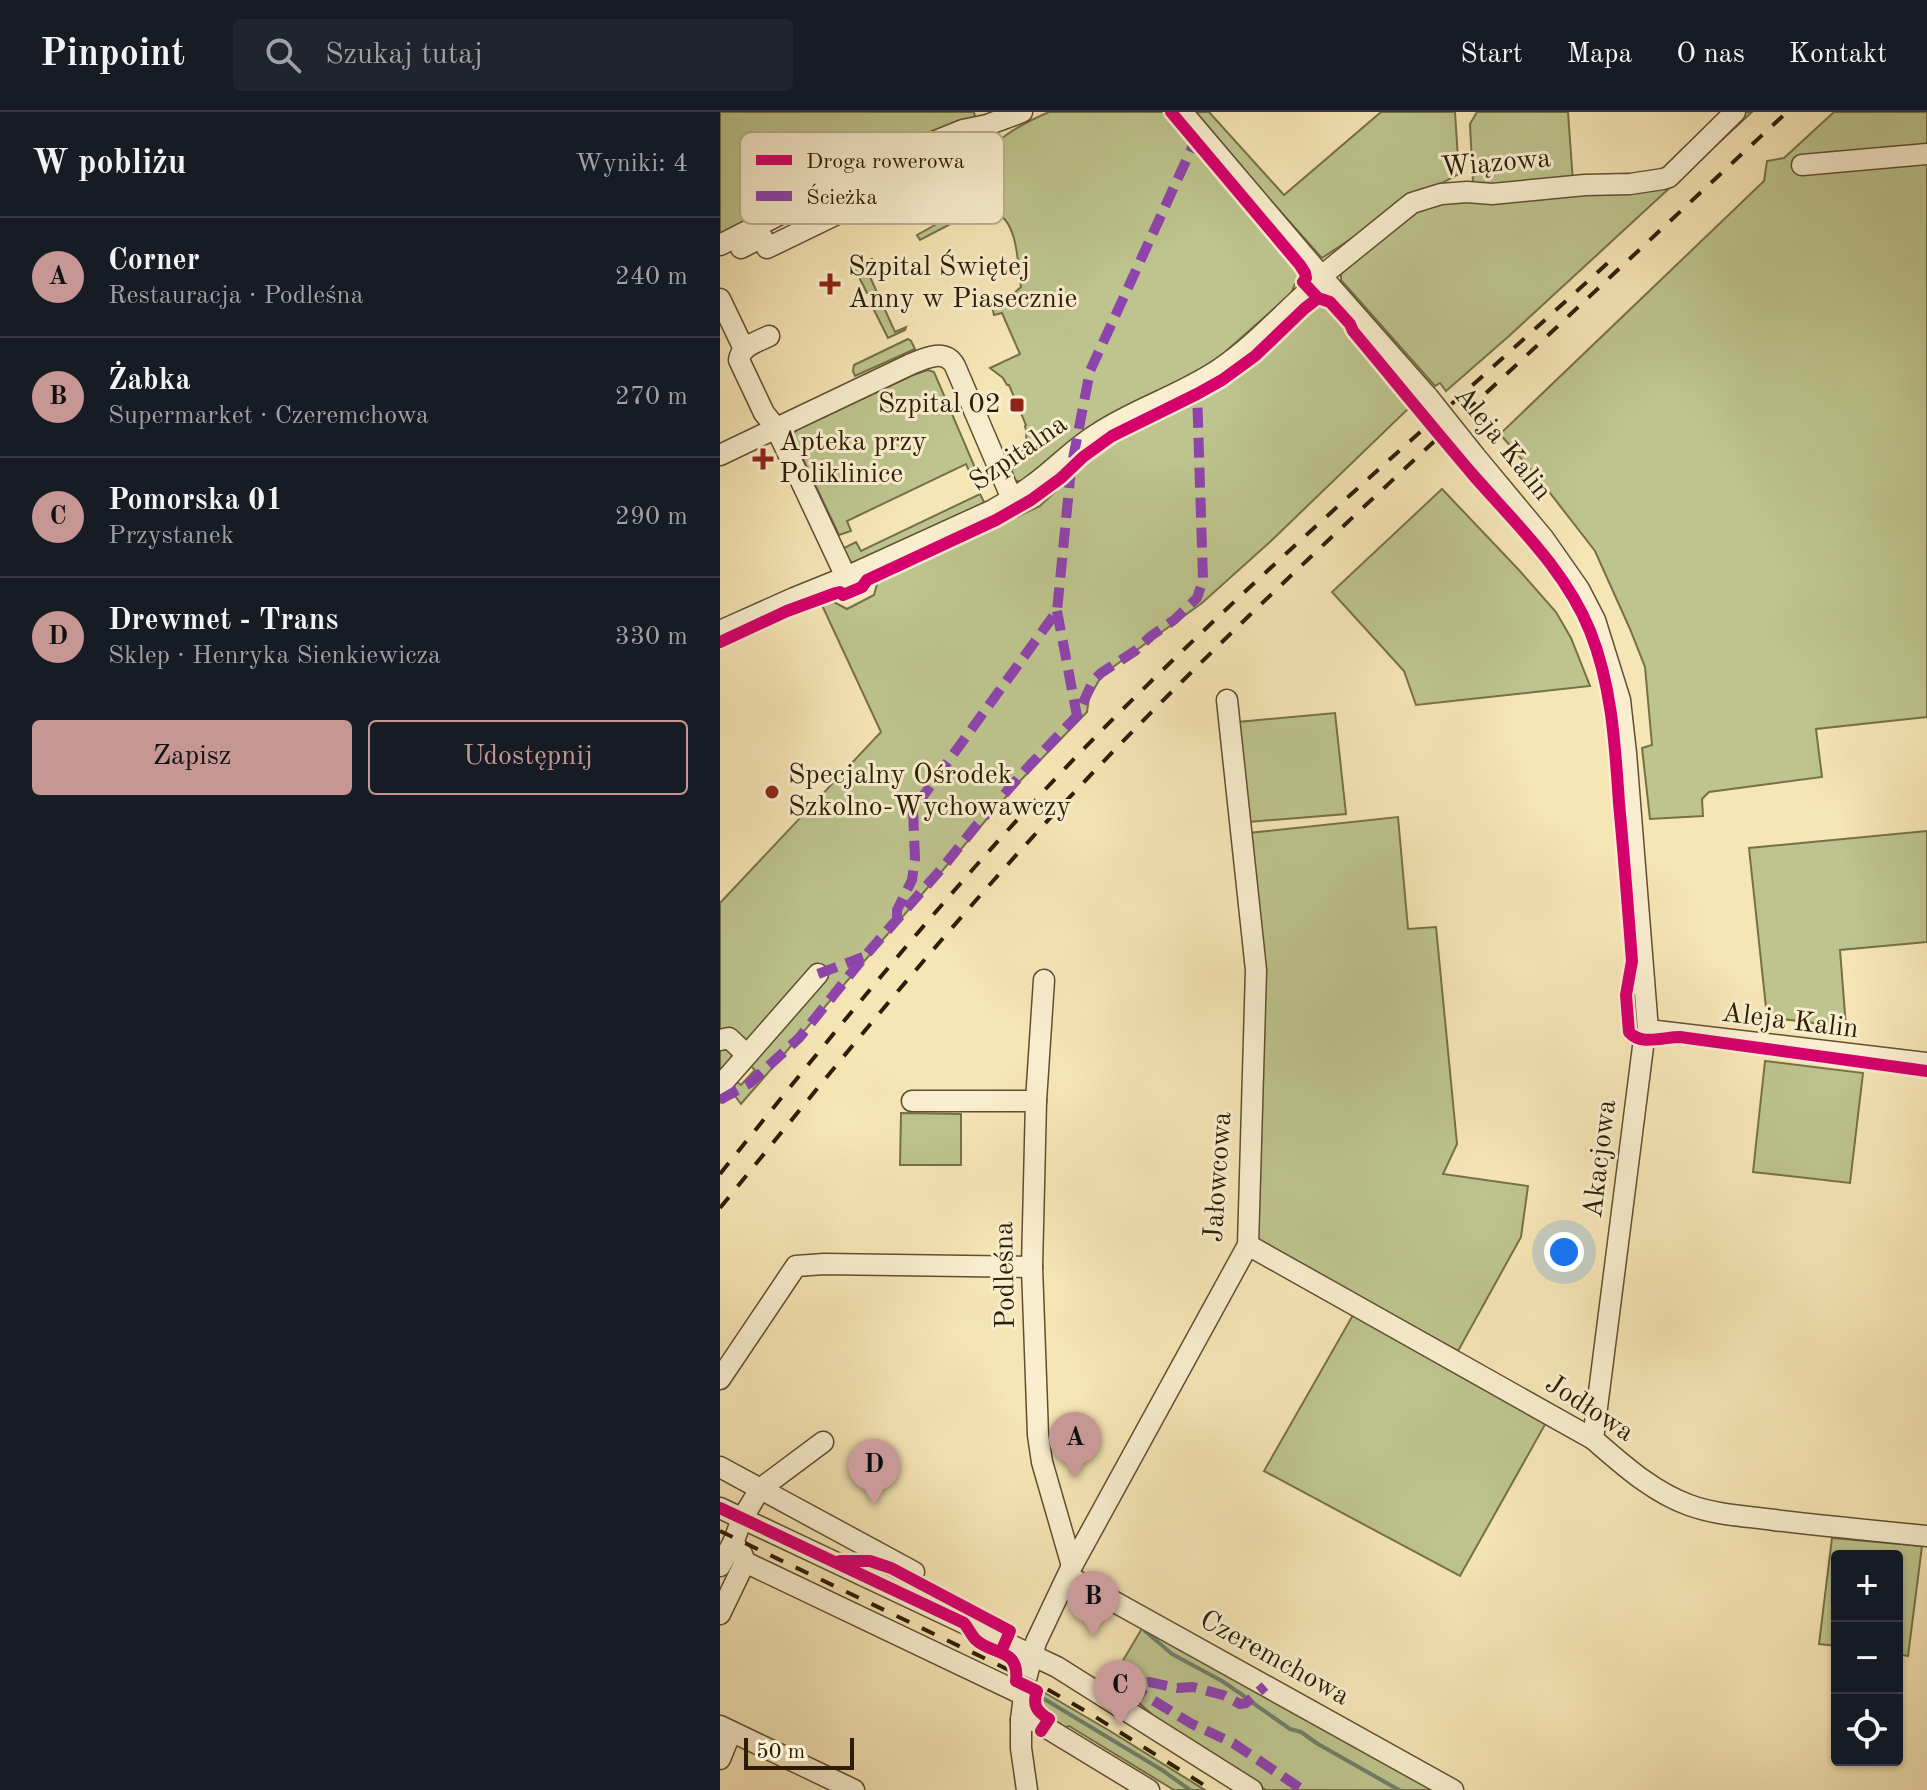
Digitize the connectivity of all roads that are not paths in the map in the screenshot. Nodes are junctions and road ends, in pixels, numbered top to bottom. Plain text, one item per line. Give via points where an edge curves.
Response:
1 (1022, 112) edge
2 (1182, 112) edge
3 (1735, 112) edge
4 (958, 132) edge
5 (1927, 154) edge
6 (1802, 165) dead end
7 (761, 224) edge
8 (817, 224) edge
9 (720, 245) edge
10 (720, 259) edge
11 (1323, 278) junction
12 (720, 299) edge
13 (769, 336) dead end
14 (744, 349) junction
15 (776, 428) junction
16 (720, 455) edge
17 (1012, 499) junction
18 (846, 577) junction
19 (720, 631) edge
20 (1227, 700) dead end
21 (818, 974) dead end
22 (1044, 980) dead end
23 (1648, 1030) junction
24 (720, 1040) edge
25 (746, 1054) junction
26 (1927, 1063) edge
27 (720, 1086) edge
28 (912, 1101) dead end
29 (1036, 1101) junction
30 (1248, 1245) junction
31 (1032, 1267) junction
32 (720, 1379) edge
33 (1593, 1439) junction
34 (823, 1442) dead end
35 (720, 1467) edge
36 (760, 1489) junction
37 (720, 1508) edge
38 (742, 1519) junction
39 (1927, 1536) edge
40 (733, 1543) junction
41 (745, 1562) junction
42 (720, 1566) edge
43 (1070, 1571) junction
44 (914, 1572) dead end
45 (720, 1614) edge
46 (1032, 1654) junction
47 (1024, 1695) junction
48 (1021, 1720) junction
49 (726, 1729) edge
50 (720, 1759) edge
51 (854, 1790) edge
52 (1027, 1790) edge
53 (1149, 1790) edge
54 (1252, 1790) edge
55 (1453, 1790) edge

1 - 4 street
2 - 11 street, Aleja Kalin
3 - 11 street, Wiązowa via 1669,177 1441,194 1412,203
5 - 6 street
7 - 9 street
8 - 10 street via 767,248 762,237
11 - 17 street, Szpitalna via 1223,367 1092,436
11 - 23 street, Aleja Kalin, bridge via 1544,539 1595,620 1620,700
12 - 14 street
13 - 14 street
14 - 15 street via 739,362
15 - 16 street
15 - 17 street via 941,355 955,366
15 - 18 street
17 - 18 street, Szpitalna
18 - 19 street, Szpitalna
20 - 30 street, Jałowcowa via 1256,970
21 - 25 street
22 - 29 street, Podleśna
23 - 26 street, Aleja Kalin
23 - 33 street, Akacjowa
24 - 25 street via 729,1038
25 - 27 street
28 - 29 street
29 - 31 street, Podleśna
30 - 33 street, Jodłowa
30 - 43 street, Jałowcowa
31 - 32 street via 796,1266
31 - 43 street, Podleśna via 1040,1448
33 - 39 street, Jodłowa via 1655,1488 1716,1513
34 - 36 street
35 - 36 street
36 - 38 street
36 - 44 street
37 - 38 street
38 - 40 street
38 - 46 street
40 - 41 street
40 - 42 street
41 - 45 street
41 - 47 street
43 - 46 street, Jałowcowa
43 - 55 street, Czeremchowa
46 - 47 street, Jałowcowa
46 - 54 street
47 - 48 street, Jałowcowa
48 - 52 street, Jałowcowa
48 - 53 street via 1037,1722
49 - 50 street
49 - 51 street

